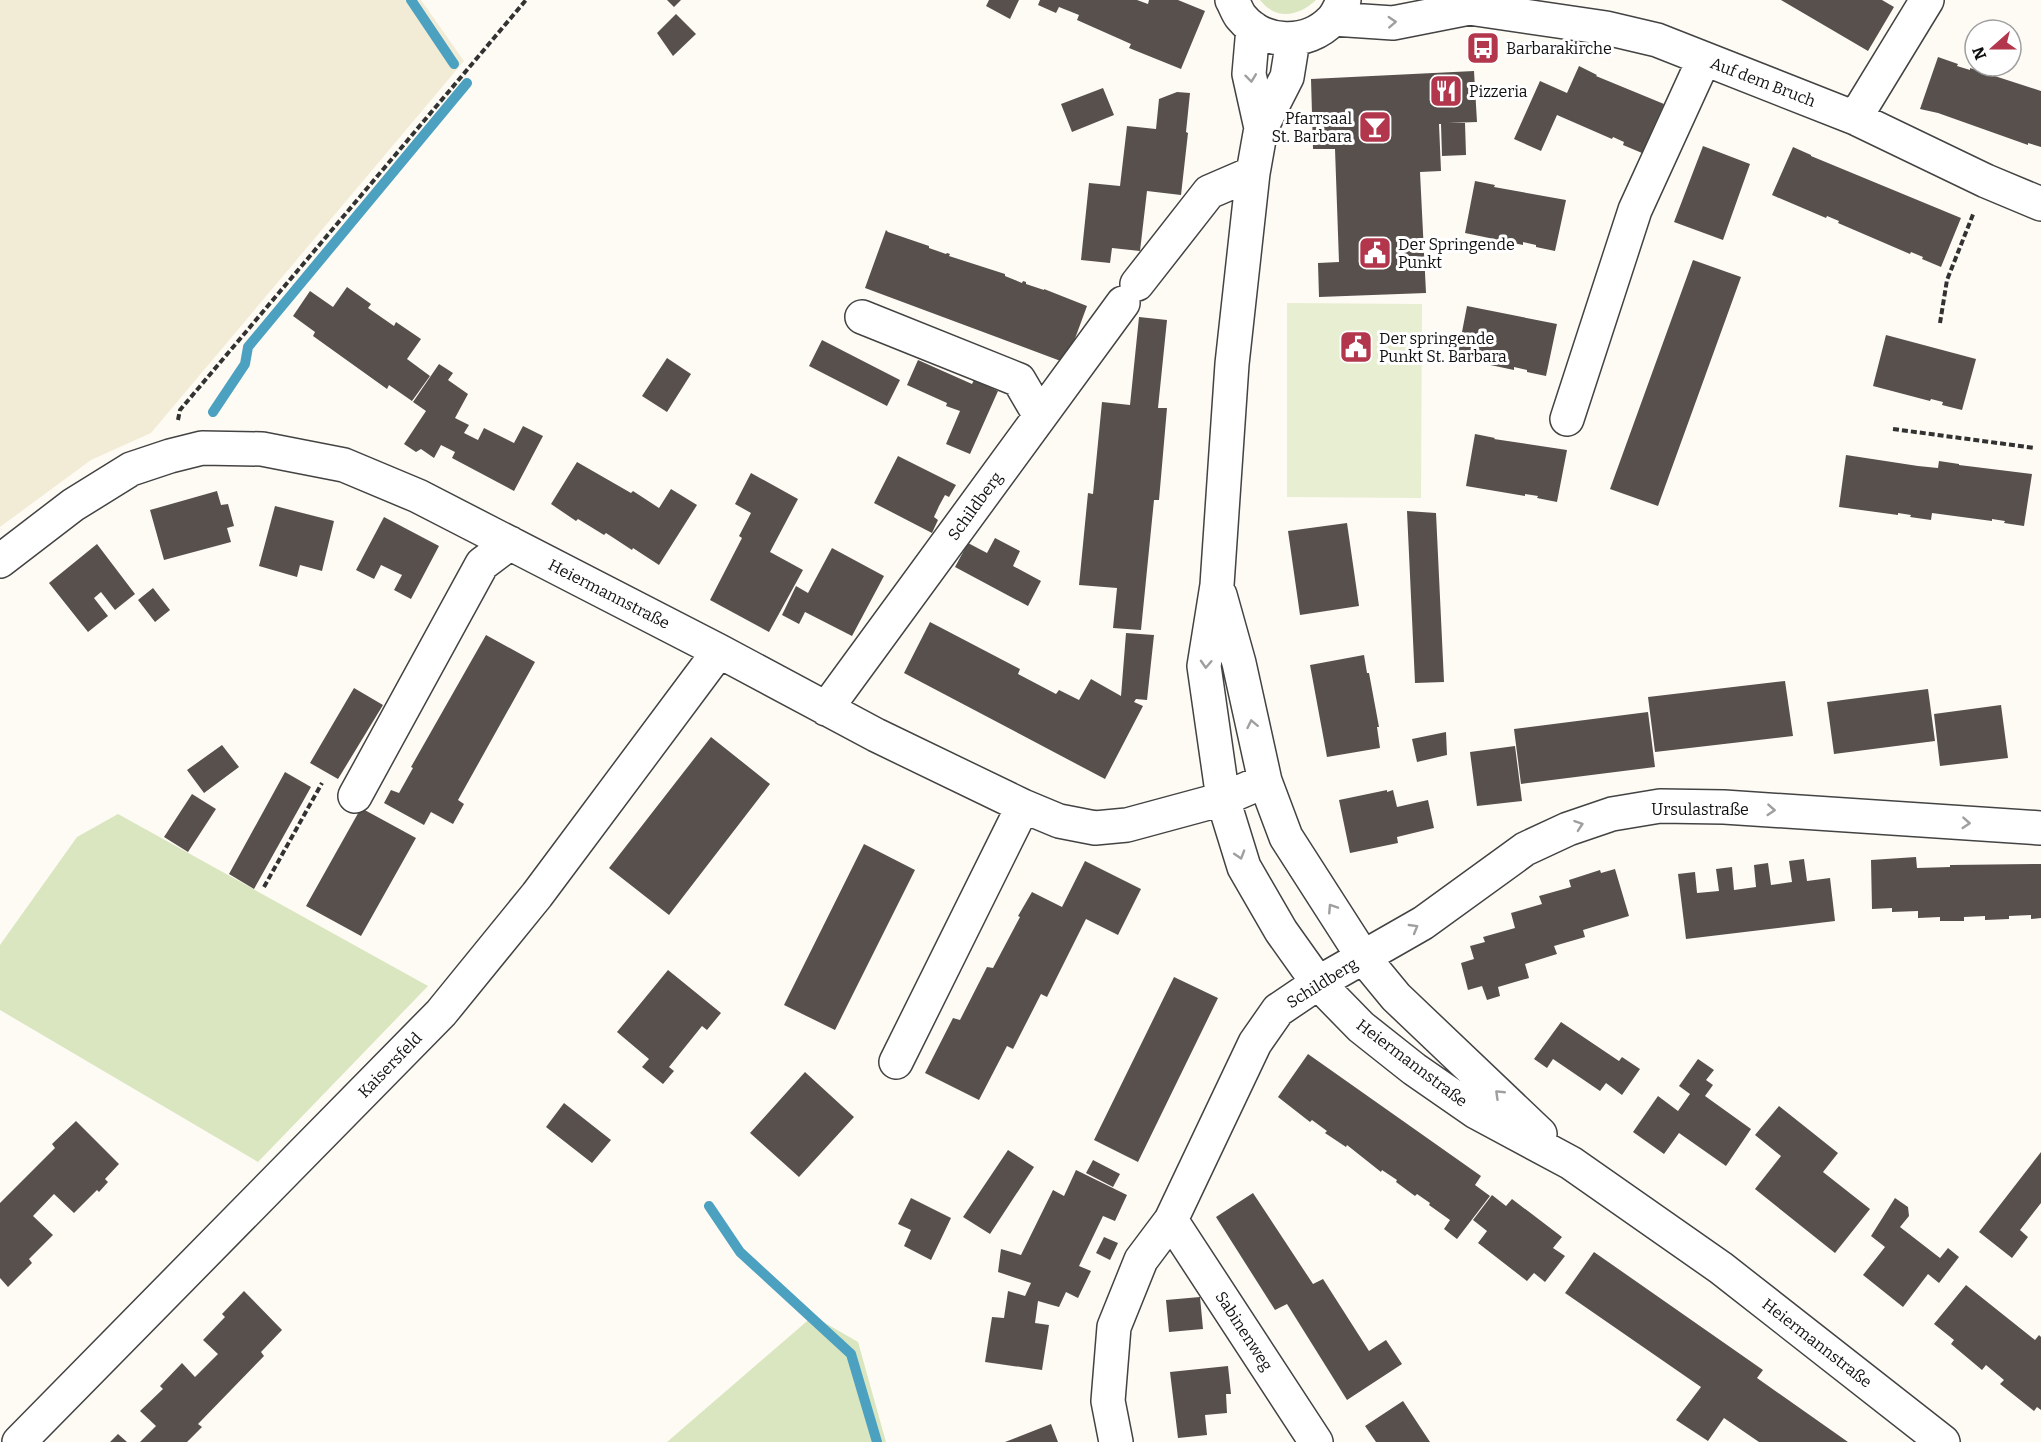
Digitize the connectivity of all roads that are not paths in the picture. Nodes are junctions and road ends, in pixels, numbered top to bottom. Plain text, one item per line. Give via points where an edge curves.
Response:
1 (1233, 0) edge
2 (1927, 0) edge
3 (1457, 4) edge
4 (1339, 10) edge
5 (1253, 28) junction
6 (1293, 40) junction
7 (1704, 59) junction
8 (1854, 118) junction
9 (1261, 128) junction
10 (1253, 174) junction
11 (2041, 204) edge
12 (862, 317) dead end
13 (1040, 416) junction
14 (1567, 419) dead end
15 (510, 543) junction
16 (0, 561) edge
17 (1217, 585) junction
18 (719, 651) junction
19 (826, 709) junction
20 (1265, 781) junction
21 (355, 796) dead end
22 (1223, 799) junction
23 (1023, 806) junction
24 (2041, 828) edge
25 (1364, 957) junction
26 (1318, 983) junction
27 (896, 1062) dead end
28 (1571, 1163) junction
29 (1172, 1220) junction
30 (1941, 1441) edge
31 (19, 1442) edge
32 (1116, 1442) edge
33 (1316, 1442) edge

1 - 5 street via 1240,15
2 - 8 street
4 -> 3 street, Auf dem Bruch via 1392,23
3 - 7 street, Auf dem Bruch via 1606,28 1657,40
4 - 6 street via 1315,33
5 - 6 street via 1272,37
5 -> 9 street, Schildberg via 1249,74
6 - 9 street, Schildberg via 1287,77
7 - 8 street, Auf dem Bruch
7 - 14 street via 1635,210
8 - 11 street, Auf dem Bruch
9 - 10 street, Schildberg
10 - 13 street, Schildberg via 1209,192
10 - 17 street, Schildberg via 1232,364
12 - 13 street via 1019,380
13 - 19 street, Schildberg
15 - 16 street, Heiermannstraße via 418,496 344,465 262,449 202,448 131,469 73,505
15 - 18 street, Heiermannstraße
15 - 21 street via 483,564
20 -> 17 street, Schildberg
17 -> 22 street, Schildberg via 1204,666
18 - 19 street, Heiermannstraße
18 - 31 street, Kaisersfeld via 537,895 441,1012
19 - 23 street, Heiermannstraße
20 - 22 street, Heiermannstraße
25 -> 20 street, Schildberg via 1286,837
22 - 23 street, Heiermannstraße via 1127,825 1095,828 1059,821
22 -> 26 street, Heiermannstraße via 1244,867 1281,931
23 - 27 street
25 -> 24 street, Ursulastraße via 1423,923 1525,849 1612,814 1660,806 1724,807
25 - 26 street, Schildberg
28 -> 25 street, Heiermannstraße via 1396,997
26 - 28 street, Heiermannstraße via 1361,1027 1414,1069 1476,1112
26 - 29 street, Schildberg via 1278,1010 1255,1042
28 - 30 street, Heiermannstraße via 1721,1268
29 - 32 street, Schildberg via 1141,1260 1114,1327 1108,1401
29 - 33 street, Sabinenweg

